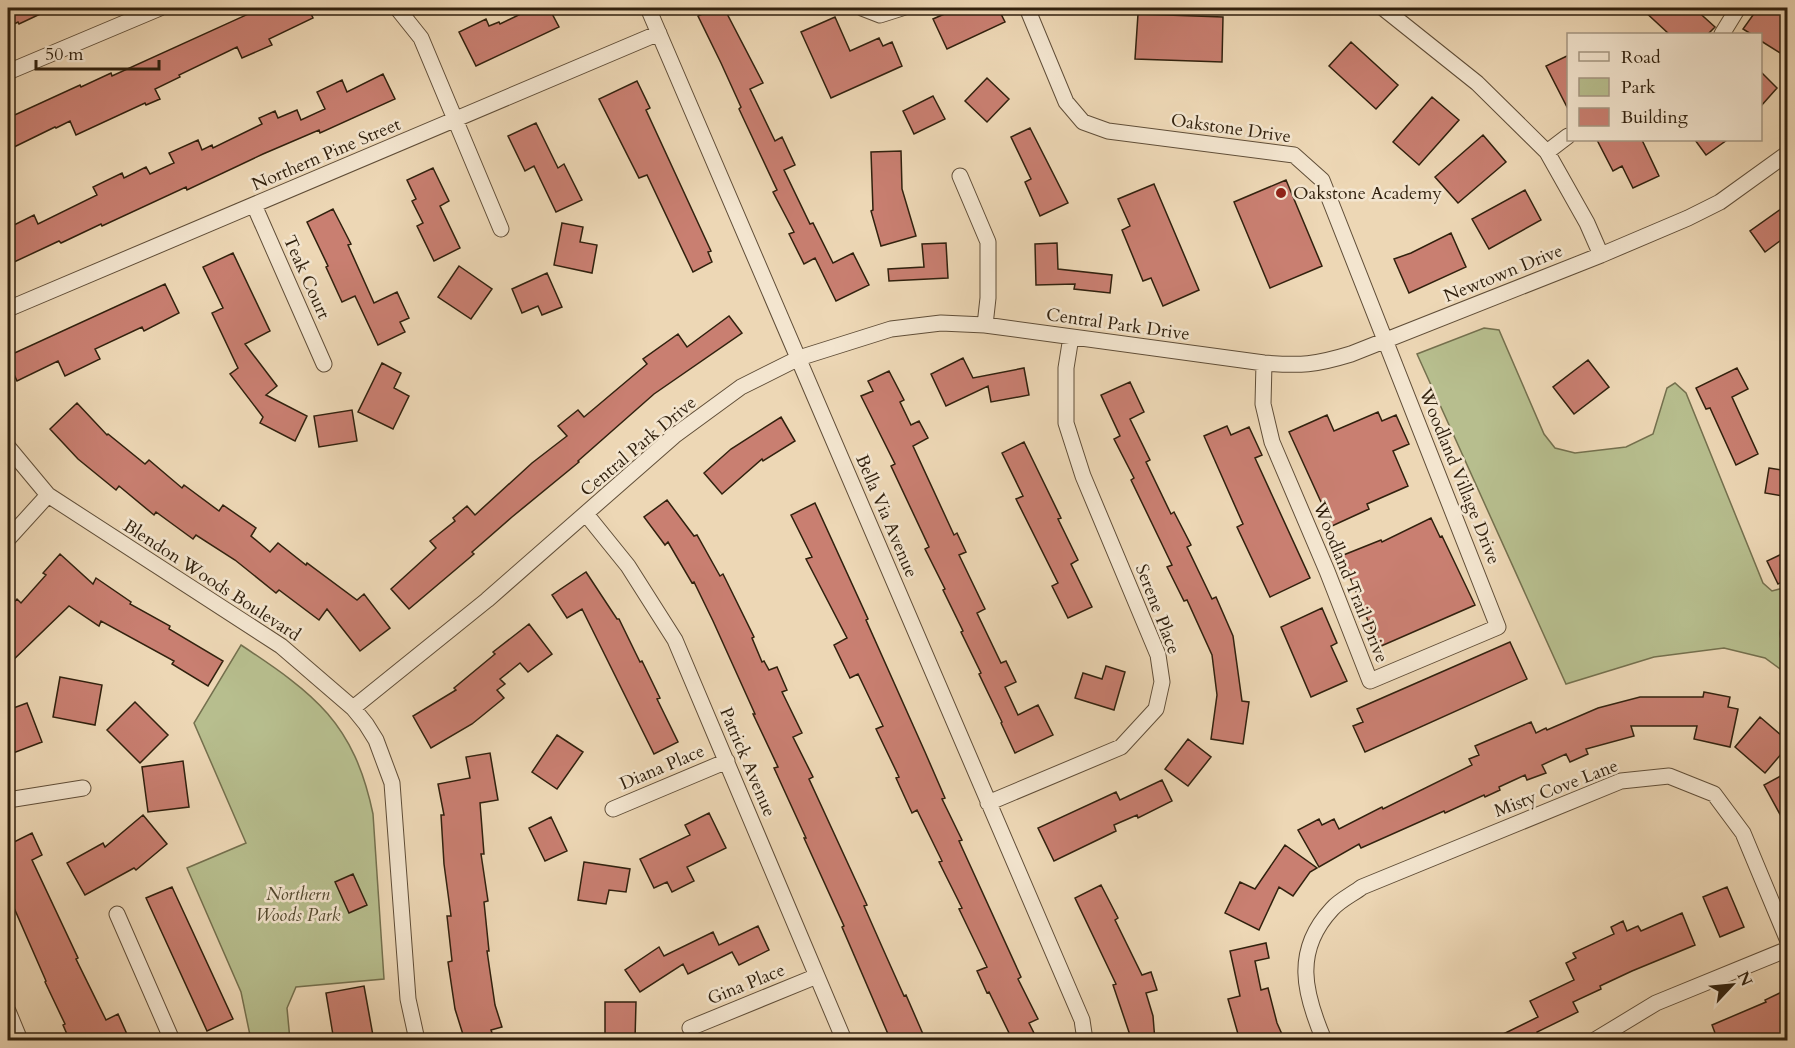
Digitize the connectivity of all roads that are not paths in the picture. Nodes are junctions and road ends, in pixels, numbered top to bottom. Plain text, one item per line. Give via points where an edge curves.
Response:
1 (160, 8) edge
2 (397, 8) edge
3 (648, 8) edge
4 (862, 8) edge
5 (902, 8) edge
6 (1027, 8) edge
7 (1383, 8) edge
8 (1738, 8) edge
9 (659, 33) junction
10 (1723, 33) edge
11 (8, 72) edge
12 (456, 119) junction
13 (1567, 137) edge
14 (1547, 152) junction
15 (1788, 153) edge
16 (960, 176) dead end
17 (254, 206) junction
18 (501, 229) dead end
19 (1601, 255) junction
20 (8, 309) edge
21 (984, 326) junction
22 (1071, 337) junction
23 (1387, 340) junction
24 (1213, 356) joint
25 (799, 358) junction
26 (1264, 363) junction
27 (324, 364) dead end
28 (8, 447) edge
29 (48, 495) junction
30 (586, 514) junction
31 (8, 539) edge
32 (1498, 627) joint
33 (353, 708) junction
34 (727, 761) junction
35 (83, 788) dead end
36 (8, 800) edge
37 (988, 803) junction
38 (613, 809) dead end
39 (117, 914) dead end
40 (1788, 941) edge
41 (1788, 949) edge
42 (817, 976) junction
43 (8, 1011) edge
44 (690, 1028) dead end
45 (172, 1040) edge
46 (20, 1041) edge
47 (417, 1041) edge
48 (844, 1041) edge
49 (1085, 1041) edge
50 (1324, 1041) edge
51 (1595, 1041) edge

1 - 11 street
2 - 12 street via 422,38
3 - 9 street, Bella Via Avenue
4 - 5 street via 880,15
6 - 23 street, Oakstone Drive via 1066,102 1083,122 1108,131 1294,155 1322,180
7 - 14 street via 1477,83
8 - 10 street
9 - 12 street, Northern Pine Street
9 - 25 street, Bella Via Avenue
12 - 17 street, Northern Pine Street
12 - 18 street
13 - 14 street
14 - 19 street
15 - 19 street, Newtown Drive via 1720,202
16 - 21 street via 988,242
17 - 20 street, Northern Pine Street
17 - 27 street, Teak Court
19 - 23 street, Newtown Drive
21 - 22 street, Central Park Drive
21 - 25 street, Central Park Drive via 941,323 891,329
22 - 24 street, Central Park Drive
22 - 37 street, Serene Place via 1066,368 1066,423 1083,476 1158,655 1162,682 1156,709 1121,747
23 - 26 street, Newtown Drive via 1319,364
23 - 32 street, Woodland Village Drive
24 - 26 street, Newtown Drive
25 - 30 street, Central Park Drive via 741,387 674,436
25 - 37 street, Bella Via Avenue
26 - 32 street, Woodland Trail Drive via 1263,404 1272,442 1370,681
28 - 29 street, Blendon Woods Boulevard
29 - 31 street
29 - 33 street, Blendon Woods Boulevard via 281,646
30 - 33 street, Central Park Drive
30 - 34 street, Patrick Avenue via 628,566 675,640
33 - 47 street, Blendon Woods Boulevard via 376,740 392,783 408,999
34 - 38 street, Diana Place
34 - 42 street, Patrick Avenue
35 - 36 street
37 - 49 street, Bella Via Avenue via 1082,1020
39 - 45 street
40 - 50 street, Misty Cove Lane via 1743,833 1714,794 1669,776 1621,781 1362,887 1333,908 1311,937 1305,974 1311,1011
41 - 51 street via 1656,1003
42 - 44 street, Gina Place
42 - 48 street, Patrick Avenue
43 - 46 street

